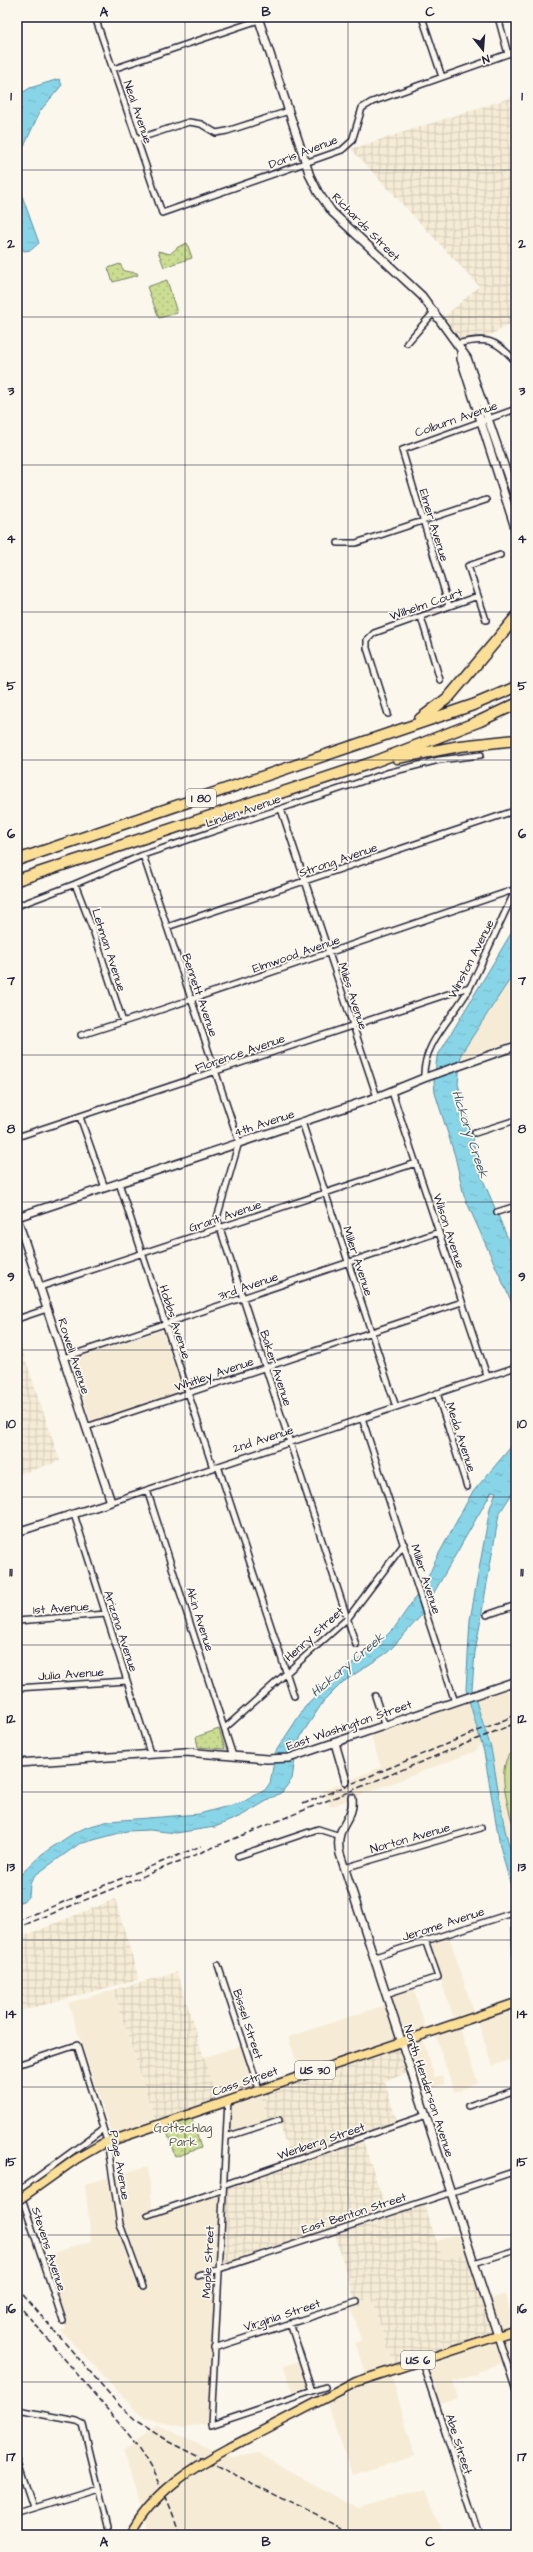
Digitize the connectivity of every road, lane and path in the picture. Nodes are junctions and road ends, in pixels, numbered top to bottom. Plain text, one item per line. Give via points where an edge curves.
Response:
1 (95, 17) edge
2 (422, 17) edge
3 (498, 17) edge
4 (258, 19) edge
5 (516, 51) edge
6 (508, 54) junction
7 (113, 70) junction
8 (442, 77) junction
9 (289, 111) junction
10 (137, 139) junction
11 (306, 164) junction
12 (162, 212) joint
13 (435, 311) junction
14 (407, 343) dead end
15 (456, 344) junction
16 (516, 362) edge
17 (516, 409) edge
18 (484, 420) junction
19 (402, 450) joint
20 (486, 500) dead end
21 (516, 500) edge
22 (423, 521) junction
23 (516, 531) edge
24 (338, 543) dead end
25 (500, 555) dead end
26 (478, 596) junction
27 (449, 606) junction
28 (421, 617) junction
29 (516, 617) edge
30 (486, 620) dead end
31 (440, 680) dead end
32 (516, 687) edge
33 (516, 704) edge
34 (388, 714) dead end
35 (384, 736) junction
36 (516, 740) edge
37 (481, 755) dead end
38 (374, 762) junction
39 (281, 809) junction
40 (516, 812) edge
41 (143, 855) junction
42 (17, 860) edge
43 (17, 880) edge
44 (305, 882) junction
45 (75, 884) junction
46 (516, 889) edge
47 (17, 906) edge
48 (167, 927) junction
49 (329, 954) junction
50 (470, 987) junction
51 (191, 1000) junction
52 (123, 1022) junction
53 (352, 1026) junction
54 (81, 1035) dead end
55 (516, 1046) edge
56 (216, 1072) junction
57 (424, 1078) junction
58 (392, 1092) junction
59 (377, 1097) junction
60 (80, 1116) junction
61 (516, 1120) edge
62 (302, 1122) junction
63 (475, 1133) dead end
64 (17, 1137) edge
65 (240, 1142) junction
66 (416, 1163) junction
67 (118, 1183) junction
68 (105, 1188) junction
69 (325, 1193) junction
70 (516, 1206) edge
71 (497, 1212) dead end
72 (17, 1218) edge
73 (220, 1228) junction
74 (439, 1232) junction
75 (142, 1254) junction
76 (347, 1263) junction
77 (40, 1287) junction
78 (243, 1298) junction
79 (462, 1302) junction
80 (47, 1309) junction
81 (17, 1319) edge
82 (165, 1324) junction
83 (371, 1332) junction
84 (63, 1358) junction
85 (516, 1366) edge
86 (265, 1368) junction
87 (487, 1376) junction
88 (188, 1393) junction
89 (437, 1393) junction
90 (396, 1407) junction
91 (362, 1418) junction
92 (86, 1427) junction
93 (290, 1442) junction
94 (215, 1467) junction
95 (467, 1487) dead end
96 (147, 1490) junction
97 (111, 1502) junction
98 (74, 1514) junction
99 (17, 1532) edge
100 (404, 1544) junction
101 (516, 1605) edge
102 (106, 1614) junction
103 (487, 1615) dead end
104 (348, 1618) junction
105 (17, 1621) edge
106 (356, 1645) dead end
107 (287, 1672) junction
108 (127, 1681) junction
109 (516, 1681) edge
110 (17, 1688) edge
111 (294, 1696) dead end
112 (375, 1696) dead end
113 (454, 1702) junction
114 (384, 1724) junction
115 (225, 1728) junction
116 (334, 1743) junction
117 (150, 1754) junction
118 (233, 1756) junction
119 (17, 1763) edge
120 (346, 1781) tunnel mouth
121 (352, 1798) tunnel mouth
122 (481, 1828) dead end
123 (17, 1832) edge
124 (17, 1835) edge
125 (337, 1835) junction
126 (238, 1856) dead end
127 (344, 1868) junction
128 (515, 1917) edge
129 (425, 1940) junction
130 (516, 1953) edge
131 (375, 1957) junction
132 (218, 1965) dead end
133 (386, 1994) junction
134 (516, 2003) edge
135 (402, 2041) junction
136 (17, 2065) edge
137 (259, 2089) junction
138 (516, 2090) edge
139 (228, 2100) junction
140 (468, 2106) dead end
141 (426, 2115) junction
142 (279, 2120) dead end
143 (103, 2129) junction
144 (226, 2137) junction
145 (105, 2142) junction
146 (516, 2171) edge
147 (17, 2183) edge
148 (222, 2188) junction
149 (18, 2191) edge
150 (451, 2192) junction
151 (17, 2201) edge
152 (148, 2215) dead end
153 (516, 2250) edge
154 (474, 2264) junction
155 (218, 2269) junction
156 (198, 2276) dead end
157 (143, 2287) dead end
158 (357, 2302) dead end
159 (63, 2321) dead end
160 (290, 2323) junction
161 (516, 2330) edge
162 (498, 2336) junction
163 (214, 2348) junction
164 (421, 2360) junction
165 (324, 2387) dead end
166 (312, 2391) junction
167 (516, 2391) edge
168 (17, 2410) edge
169 (17, 2459) edge
170 (98, 2488) junction
171 (33, 2507) junction
172 (17, 2513) edge
173 (108, 2527) dead end
174 (130, 2535) edge
175 (479, 2535) edge

1 - 7 street, Neal Avenue
2 - 8 street
3 - 6 street
4 - 7 street
4 - 9 street, Richards Street
5 - 6 street, Doris Avenue
6 - 8 street, Doris Avenue
7 - 10 street, Neal Avenue
8 - 11 street, Doris Avenue via 362,108 352,142 342,150
9 - 10 street via 228,131 216,133 201,124 189,122
9 - 11 street, Richards Street
10 - 12 street, Neal Avenue
11 - 12 street, Doris Avenue
11 - 13 street, Richards Street via 318,192 332,212
13 - 14 street
13 - 15 street, Richards Street
15 - 16 street via 485,339 497,345
15 - 18 street, Richards Street via 467,358
17 - 18 street, Colburn Avenue
18 - 19 street, Colburn Avenue
18 - 21 street, Richards Street
18 - 23 street, Richards Street
19 - 22 street, Elmer Avenue
20 - 22 street
22 - 24 street via 356,544
22 - 27 street, Elmer Avenue
25 - 26 street, Wilhelm Court via 468,566
26 - 27 street, Wilhelm Court
26 - 30 street
27 - 28 street, Wilhelm Court
28 - 31 street
28 - 34 street, Wilhelm Court via 374,633 367,640 367,648
29 - 35 highway via 449,698 428,714
32 - 35 highway, I 80
33 - 38 highway, I 80 via 480,721
35 - 42 highway, I 80
36 - 38 highway via 460,746
37 - 39 street, Linden Avenue via 439,760 404,768
38 - 43 highway, I 80
39 - 41 street, Linden Avenue
39 - 44 street, Miles Avenue
40 - 44 street, Strong Avenue
41 - 45 street, Linden Avenue
41 - 48 street, Bennett Avenue
44 - 48 street, Strong Avenue
44 - 49 street, Miles Avenue
45 - 47 street, Linden Avenue
45 - 52 street, Lehman Avenue
46 - 49 street, Elmwood Avenue
46 - 50 street, Winston Avenue
48 - 51 street, Bennett Avenue
49 - 51 street, Elmwood Avenue
49 - 53 street, Miles Avenue
50 - 53 street, Florence Avenue
50 - 57 street, Winston Avenue via 432,1044 423,1064
51 - 52 street, Elmwood Avenue
51 - 56 street, Bennett Avenue
52 - 54 street, Elmwood Avenue
53 - 56 street, Florence Avenue
53 - 59 street, Miles Avenue
55 - 57 street, 4th Avenue
56 - 60 street, Florence Avenue
56 - 65 street, Bennett Avenue
57 - 58 street, 4th Avenue
58 - 59 street, 4th Avenue
58 - 66 street, Wilson Avenue
59 - 62 street, 4th Avenue
60 - 64 street, Florence Avenue
60 - 68 street
61 - 63 street
62 - 65 street, 4th Avenue
62 - 69 street, Miller Avenue
65 - 67 street, 4th Avenue
65 - 73 street, Baker Avenue via 217,1218
66 - 69 street, Grant Avenue
66 - 74 street, Wilson Avenue
67 - 68 street, 4th Avenue
67 - 75 street, Hobbs Avenue
68 - 72 street, 4th Avenue
69 - 73 street, Grant Avenue
69 - 76 street, Miller Avenue
70 - 71 street
72 - 77 street, Rowell Avenue
73 - 75 street, Grant Avenue
73 - 78 street, Baker Avenue
74 - 76 street, 3rd Avenue
74 - 79 street, Wilson Avenue
75 - 77 street, Grant Avenue
75 - 82 street, Hobbs Avenue
76 - 78 street, 3rd Avenue
76 - 83 street, Miller Avenue
77 - 80 street, Rowell Avenue
78 - 82 street, 3rd Avenue
78 - 86 street, Baker Avenue
79 - 83 street, Whitley Avenue
79 - 87 street, Wilson Avenue
80 - 81 street
80 - 84 street, Rowell Avenue
82 - 84 street, 3rd Avenue
82 - 88 street, Hobbs Avenue
83 - 86 street, Whitley Avenue
83 - 90 street, Miller Avenue
84 - 92 street, Rowell Avenue
85 - 87 street, 2nd Avenue
86 - 88 street, Whitley Avenue
86 - 93 street, Baker Avenue
87 - 89 street, 2nd Avenue
88 - 92 street, Whitley Avenue
88 - 94 street, Hobbs Avenue
89 - 90 street, 2nd Avenue
89 - 95 street, Meda Avenue
90 - 91 street, 2nd Avenue
91 - 93 street, 2nd Avenue
91 - 100 street, Miller Avenue
92 - 97 street, Rowell Avenue
93 - 94 street, 2nd Avenue
93 - 104 street, Baker Avenue
94 - 96 street, 2nd Avenue
94 - 107 street, Hobbs Avenue
96 - 97 street, 2nd Avenue
96 - 115 street, Akin Avenue
97 - 98 street, 2nd Avenue
98 - 99 street, 2nd Avenue
98 - 102 street, Arizona Avenue
100 - 104 street, Henry Street
100 - 113 street, Miller Avenue
101 - 103 street
102 - 105 street, 1st Avenue
102 - 108 street, Arizona Avenue
104 - 106 street, Baker Avenue
104 - 107 street, Henry Street
107 - 111 street, Hobbs Avenue
107 - 115 street, Henry Street
108 - 110 street, Julia Avenue
108 - 117 street, Arizona Avenue
109 - 113 street, East Washington Street
112 - 114 street
113 - 114 street, East Washington Street
114 - 116 street, East Washington Street
115 - 118 street, Akin Avenue
116 - 118 street, East Washington Street via 300,1755 267,1759
116 - 120 street
117 - 118 street, East Washington Street via 186,1752
117 - 119 street, East Washington Street
121 - 125 street via 350,1813
122 - 127 street, Norton Avenue
123 - 124 street
125 - 126 street via 318,1829
125 - 127 street, North Henderson Avenue
127 - 131 street, North Henderson Avenue
128 - 129 street, Jerome Avenue via 513,1913 508,1913
128 - 130 street
129 - 131 street, Jerome Avenue
129 - 133 street via 438,1977
131 - 133 street, North Henderson Avenue
132 - 137 street, Bissel Street
133 - 135 street, North Henderson Avenue
134 - 135 main road, Cass Street / US 30
135 - 137 main road, Cass Street / US 30
135 - 141 street, North Henderson Avenue
136 - 143 street, Page Avenue via 77,2045
137 - 139 main road, Cass Street / US 30
138 - 140 street
139 - 144 street, Maple Street
139 - 145 main road, Cass Street / US 30
141 - 148 street, Wenberg Street
141 - 150 street, North Henderson Avenue
142 - 144 street
143 - 145 street, Page Avenue
143 - 149 street
144 - 148 street, Maple Street
145 - 151 main road, Cass Street / US 30, bridge via 76,2159
145 - 157 street, Page Avenue via 120,2224
146 - 150 street, East Benton Street
147 - 149 street, Stevens Avenue
148 - 152 street, Wenberg Street
148 - 155 street, Maple Street
149 - 159 street, Stevens Avenue
150 - 154 street, North Henderson Avenue
150 - 155 street, East Benton Street
153 - 154 street
154 - 162 street, North Henderson Avenue
155 - 156 street, East Benton Street
155 - 163 street, Maple Street
158 - 160 street, Virginia Street
160 - 163 street, Virginia Street
160 - 166 street
161 - 162 main road, US 6
162 - 164 main road, US 6
162 - 167 street, North Henderson Avenue
163 - 166 street, Maple Street via 211,2425
164 - 174 main road, US 6, bridge via 377,2374 340,2390 198,2465 170,2485 142,2514
164 - 175 street, Abe Street
165 - 166 street
168 - 170 street via 83,2424
169 - 171 street
170 - 171 street
170 - 173 street
171 - 172 street

